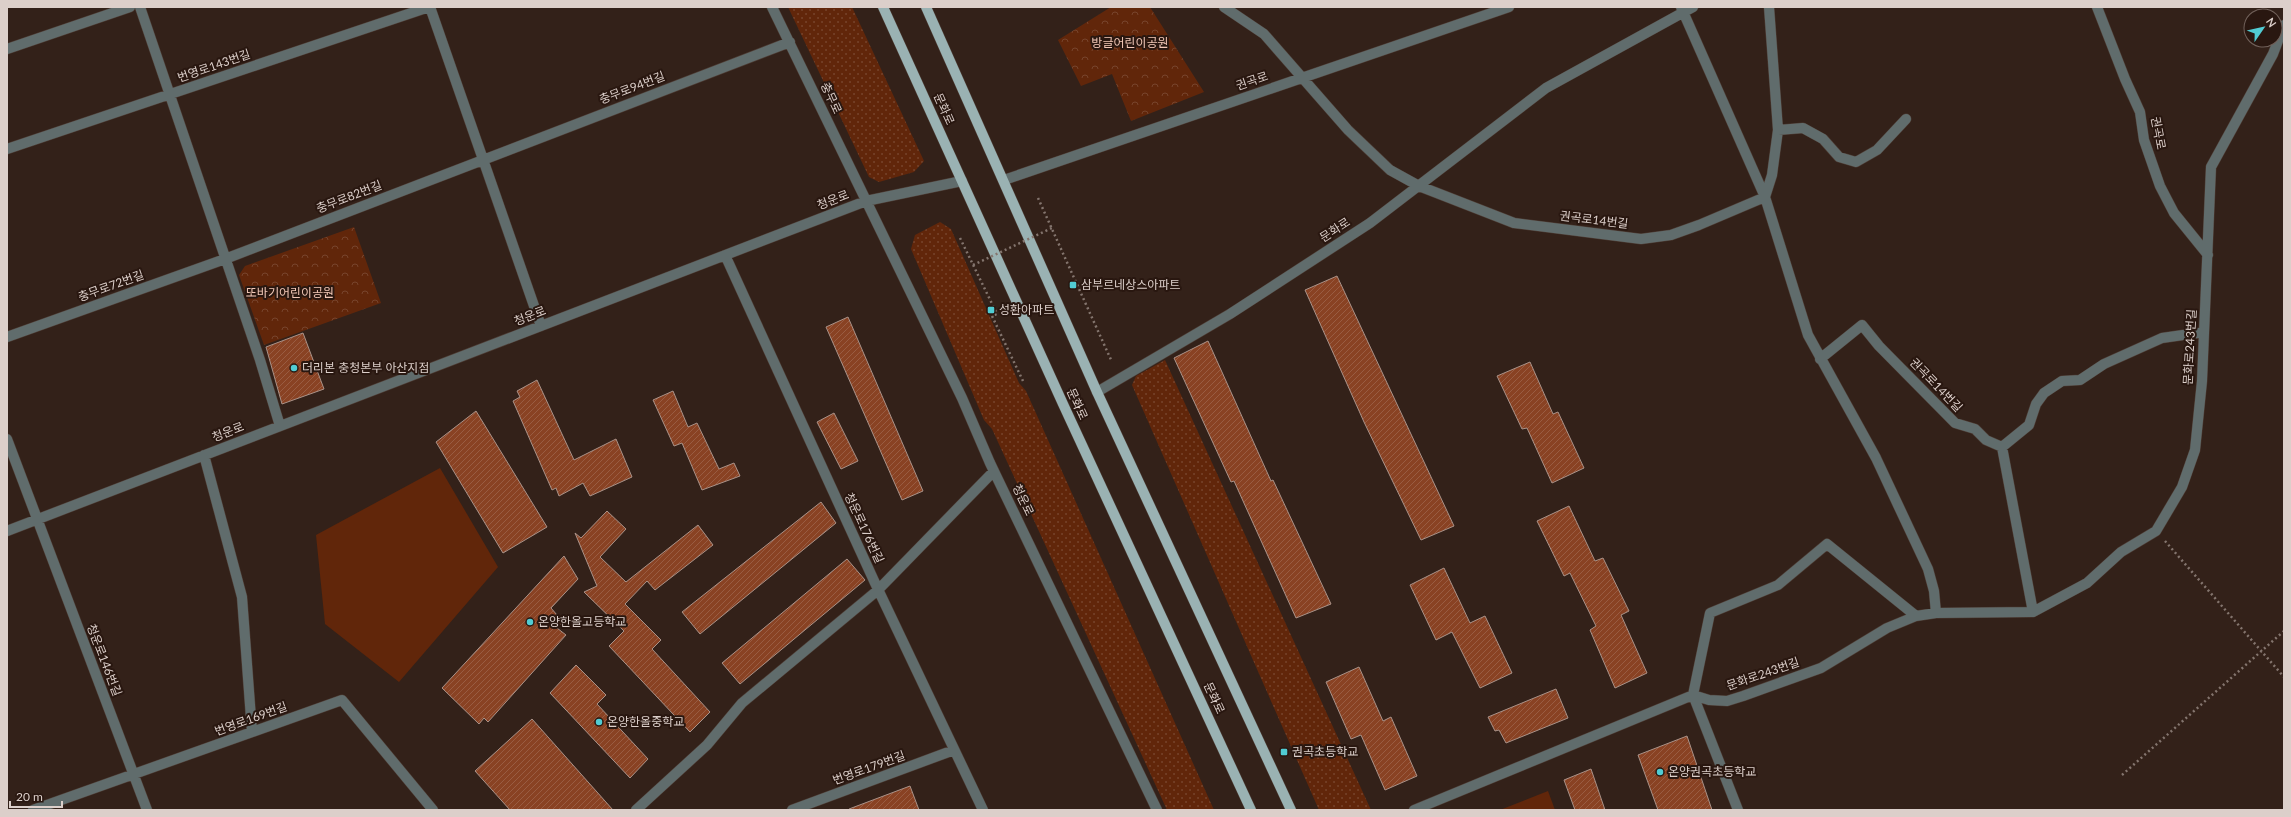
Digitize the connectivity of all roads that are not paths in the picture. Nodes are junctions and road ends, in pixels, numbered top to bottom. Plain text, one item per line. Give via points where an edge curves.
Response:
1 (130, 7) edge
2 (140, 7) edge
3 (429, 7) edge
4 (772, 7) edge
5 (883, 7) edge
6 (926, 7) edge
7 (1224, 7) edge
8 (1509, 7) edge
9 (1693, 7) edge
10 (1769, 7) edge
11 (2097, 7) edge
12 (1682, 10) edge
13 (2284, 25) edge
14 (790, 42) junction
15 (7, 48) edge
16 (1304, 77) junction
17 (169, 95) junction
18 (1906, 119) dead end
19 (1778, 130) junction
20 (7, 149) edge
21 (483, 159) junction
22 (1004, 180) junction
23 (962, 181) junction
24 (1419, 186) junction
25 (1765, 197) junction
26 (866, 201) junction
27 (724, 255) junction
28 (2208, 255) junction
29 (225, 259) junction
30 (541, 326) junction
31 (2204, 332) junction
32 (7, 337) edge
33 (1820, 359) junction
34 (1097, 392) junction
35 (280, 426) junction
36 (7, 439) edge
37 (2002, 447) junction
38 (204, 455) junction
39 (994, 471) junction
40 (37, 519) junction
41 (7, 531) edge
42 (878, 590) junction
43 (2033, 612) junction
44 (1936, 613) junction
45 (1916, 616) junction
46 (1693, 695) junction
47 (252, 732) junction
48 (954, 750) junction
49 (133, 774) junction
50 (34, 810) edge
51 (147, 810) edge
52 (433, 810) edge
53 (636, 810) edge
54 (792, 810) edge
55 (983, 810) edge
56 (1157, 810) edge
57 (1251, 810) edge
58 (1291, 810) edge
59 (1414, 810) edge
60 (1738, 810) edge

1 - 15 street
2 - 17 street
3 - 17 street, 번영로143번길
3 - 21 street
4 - 14 street, 충무로
5 - 23 main road, 문화로
6 - 22 main road, 문화로
7 - 16 street, 권곡로14번길 via 1264,34
8 - 16 street, 권곡로
9 - 12 street
10 - 19 street
11 - 28 street, 권곡로 via 2140,112 2144,140 2160,186 2174,213
12 - 24 street via 1546,88
12 - 25 street
13 - 28 street, 문화로243번길 via 2273,54 2211,168
14 - 21 street, 충무로94번길
14 - 26 street, 충무로
16 - 22 street, 권곡로
16 - 24 street, 권곡로14번길 via 1348,130 1390,170
17 - 20 street, 번영로143번길
17 - 29 street
18 - 19 street via 1878,150 1856,162 1839,157 1823,139 1803,128
19 - 25 street via 1772,175
21 - 29 street, 충무로82번길
21 - 30 street
22 - 34 main road, 문화로
23 - 26 street, 청운로
23 - 57 main road, 문화로
24 - 25 street, 권곡로14번길 via 1514,223 1641,239 1685,230
24 - 34 street, 문화로 via 1370,223 1230,314
25 - 33 street via 1798,309
26 - 27 street, 청운로
26 - 39 street, 청운로 via 962,398
27 - 30 street, 청운로
27 - 42 street, 청운로176번길
28 - 31 street, 문화로243번길
29 - 32 street, 충무로72번길
29 - 35 street
30 - 35 street, 청운로
31 - 37 street via 2162,338 2104,364 2080,380 2062,381 2044,393 2036,404 2029,425
31 - 43 street, 문화로243번길 via 2195,450 2182,487 2156,531 2121,552 2087,582
33 - 37 street, 권곡로14번길 via 1862,325 1879,346 1955,423 1975,429 1986,440
33 - 44 street via 1876,458 1928,569
34 - 58 main road, 문화로
35 - 38 street, 청운로
36 - 40 street
37 - 43 street
38 - 40 street, 청운로
38 - 47 street, 청운로 via 242,597
39 - 42 street
39 - 56 street, 청운로
40 - 41 street, 청운로
40 - 49 street, 청운로146번길
42 - 48 street, 청운로176번길
42 - 53 street via 742,703 707,745
43 - 44 street, 문화로243번길
44 - 45 street, 문화로243번길
45 - 46 street, 문화로243번길 via 1887,628 1821,668 1743,696 1727,701
45 - 46 street via 1827,544 1778,585 1710,613
46 - 59 street
46 - 60 street
47 - 49 street, 번영로169번길
47 - 52 street, 번영로169번길 via 342,700
48 - 54 street, 번영로179번길
48 - 55 street, 청운로176번길
49 - 50 street, 번영로169번길
49 - 51 street, 청운로146번길

